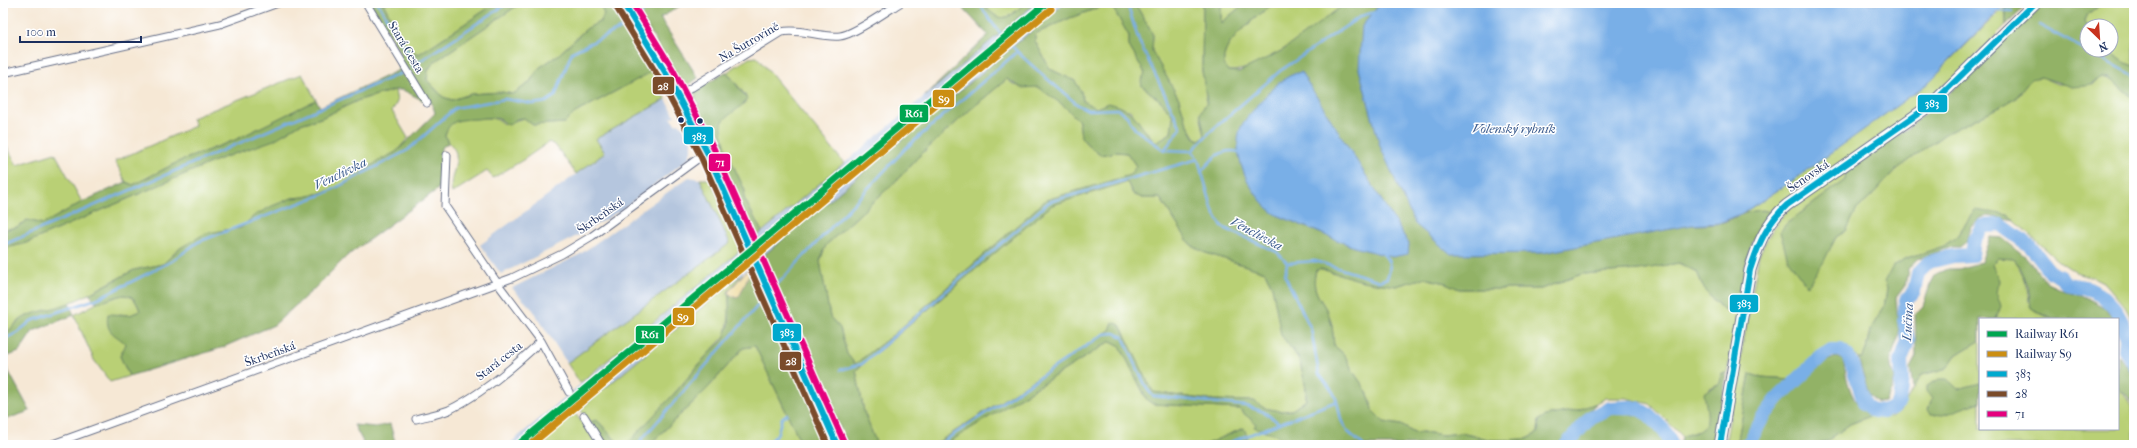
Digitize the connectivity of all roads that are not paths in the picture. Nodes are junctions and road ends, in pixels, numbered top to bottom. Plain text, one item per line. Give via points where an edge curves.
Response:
1 (278, 3) edge
2 (366, 3) edge
3 (900, 3) edge
4 (2035, 3) edge
5 (624, 5) edge
6 (3, 73) edge
7 (678, 96) junction
8 (427, 103) dead end
9 (707, 152) junction
10 (447, 155) dead end
11 (498, 284) junction
12 (541, 341) junction
13 (569, 392) dead end
14 (584, 416) dead end
15 (416, 419) dead end
16 (50, 445) edge
17 (602, 445) edge
18 (837, 445) edge
19 (1720, 445) edge

1 - 6 street via 220,24
2 - 8 street, Stará Cesta
3 - 7 street, Na Šutrovině via 844,36 781,32
4 - 19 main road, Šenovská via 1932,104 1777,214 1766,229 1756,249 1750,270
5 - 7 main road
7 - 9 main road
9 - 11 street, Škrbeňská via 592,236
9 - 18 main road
10 - 11 street via 445,206
11 - 12 street
11 - 16 street, Škrbeňská
12 - 13 street
12 - 15 street, Stará cesta via 524,358 474,395 448,410
14 - 17 street

